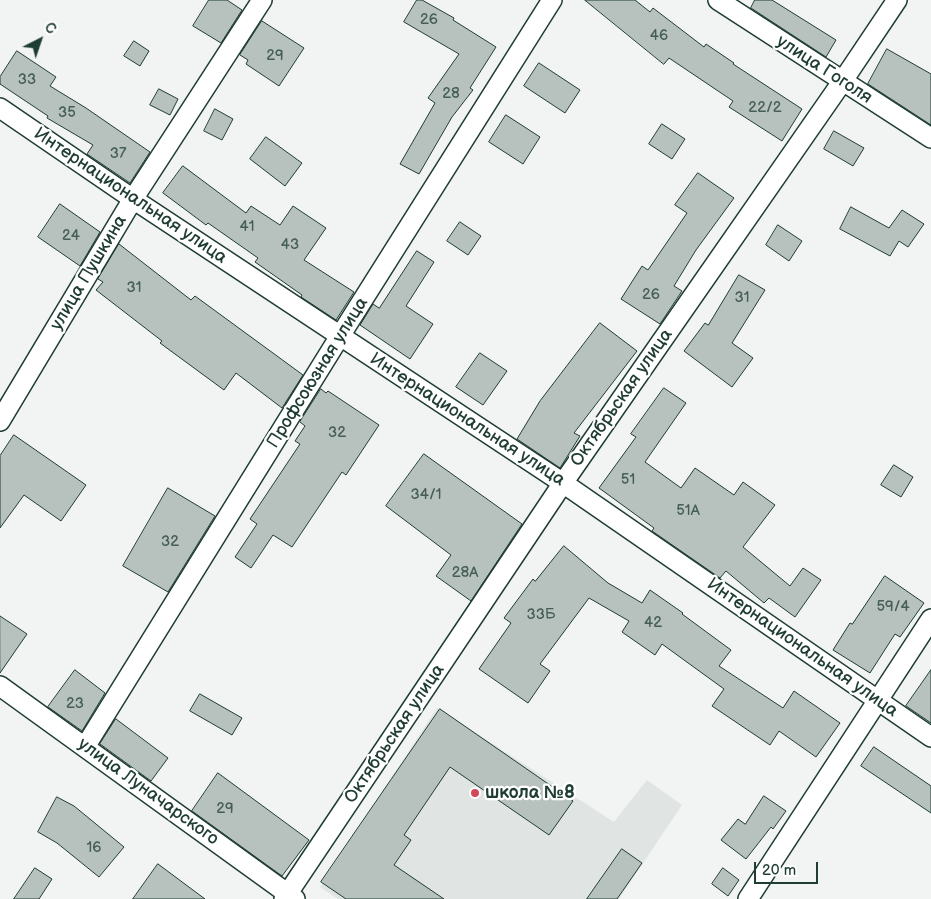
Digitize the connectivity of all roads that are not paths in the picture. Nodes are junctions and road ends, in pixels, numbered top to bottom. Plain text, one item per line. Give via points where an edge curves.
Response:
1 (262, 0) edge
2 (552, 0) edge
3 (718, 0) edge
4 (897, 0) edge
5 (842, 82) junction
6 (0, 108) edge
7 (931, 138) edge
8 (134, 199) junction
9 (340, 336) junction
10 (0, 421) edge
11 (564, 483) junction
12 (931, 619) edge
13 (0, 686) edge
14 (878, 700) junction
15 (931, 737) edge
16 (85, 747) junction
17 (289, 897) edge
18 (748, 899) edge

1 - 8 street, улица Пушкина
2 - 9 street, Профсоюзная улица
3 - 5 street, улица Гоголя
4 - 5 street, Октябрьская улица
5 - 7 street, улица Гоголя
5 - 11 street, Октябрьская улица
6 - 8 street, Интернациональная улица
8 - 9 street, Интернациональная улица
8 - 10 street, улица Пушкина
9 - 11 street, Интернациональная улица
9 - 16 street, Профсоюзная улица
11 - 14 street, Интернациональная улица
11 - 17 street, Октябрьская улица
12 - 14 street
13 - 16 street, улица Луначарского
14 - 15 street, Интернациональная улица
14 - 18 street
16 - 17 street, улица Луначарского

